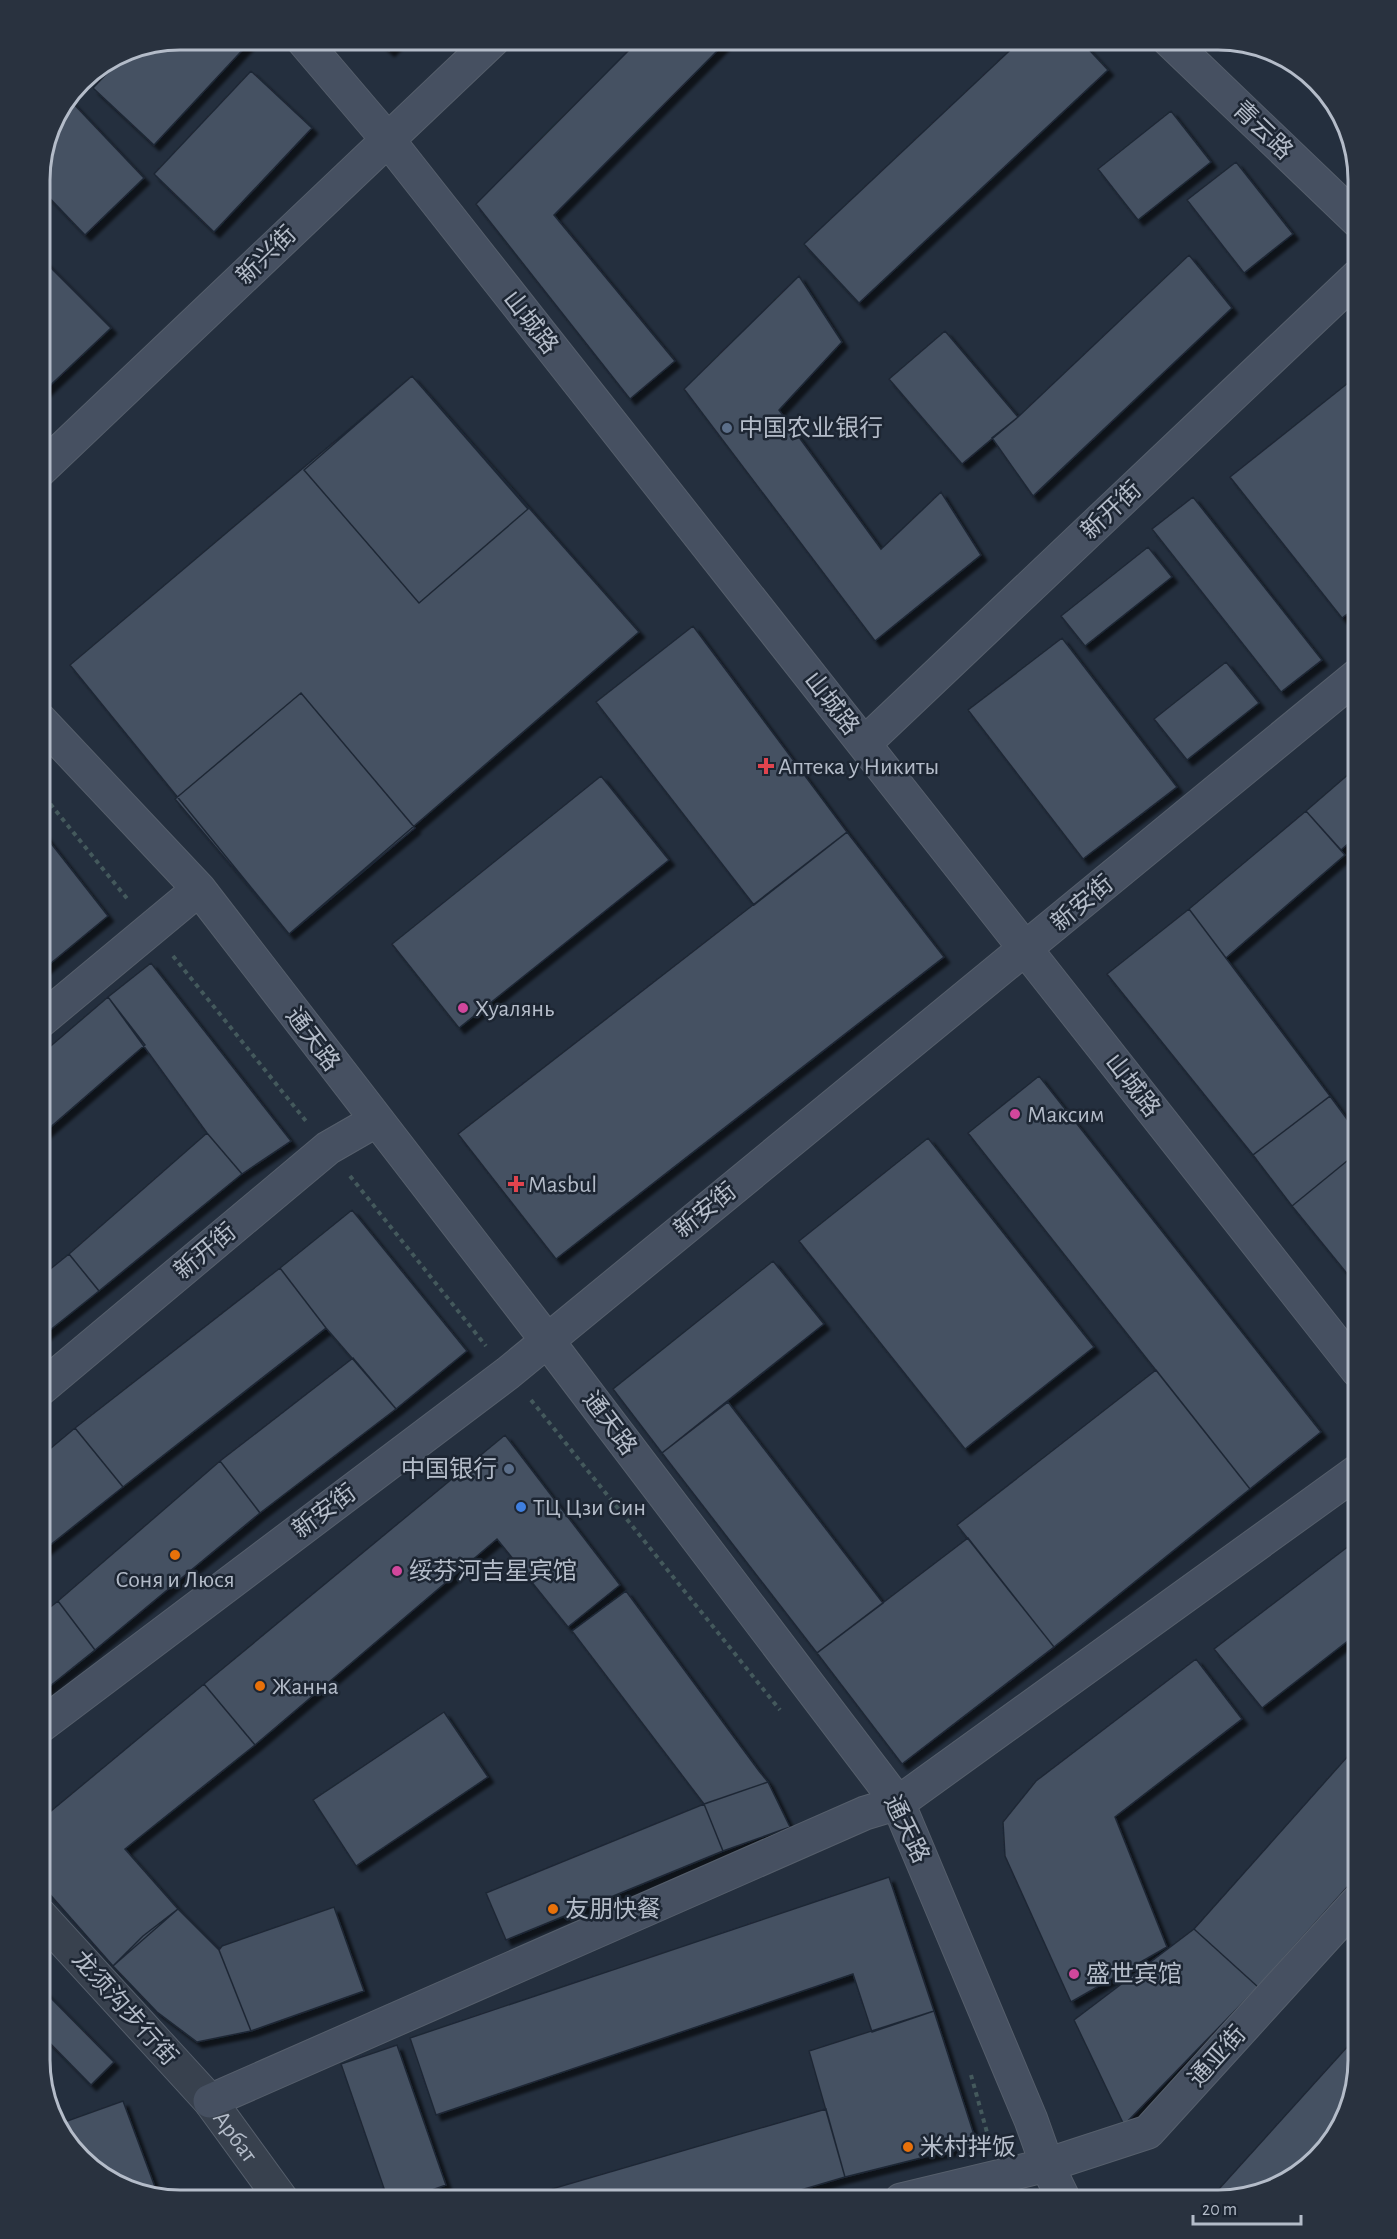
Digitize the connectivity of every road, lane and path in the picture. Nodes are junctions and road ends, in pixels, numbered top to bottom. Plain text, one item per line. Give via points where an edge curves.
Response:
1 (311, 50) edge
2 (482, 50) edge
3 (1179, 50) edge
4 (388, 140) junction
5 (1348, 211) edge
6 (1348, 285) edge
7 (50, 461) edge
8 (1348, 683) edge
9 (50, 731) edge
10 (864, 744) junction
11 (50, 804) edge
12 (199, 889) junction
13 (152, 929) junction
14 (1026, 950) junction
15 (50, 1013) edge
16 (375, 1121) junction
17 (328, 1148) junction
18 (546, 1339) junction
19 (1348, 1358) edge
20 (508, 1373) junction
21 (50, 1381) edge
22 (1348, 1478) edge
23 (785, 1716) dead end
24 (50, 1719) edge
25 (898, 1803) junction
26 (1348, 1912) edge
27 (50, 1926) edge
28 (969, 2067) dead end
29 (210, 2101) junction
30 (988, 2134) dead end
31 (1047, 2165) junction
32 (274, 2189) edge
33 (944, 2190) edge
34 (1059, 2190) edge

1 - 4 street, 山城路
2 - 4 street, 新兴街
3 - 5 street, 青云路
4 - 7 street, 新兴街
4 - 10 street, 山城路
6 - 10 street, 新开街
8 - 14 street, 新安街
9 - 12 street, 通天路
10 - 14 street, 山城路
11 - 13 path
12 - 13 street
12 - 16 street, 通天路
13 - 15 street
13 - 17 path
14 - 18 street, 新安街
14 - 19 street, 山城路
16 - 17 street, 新开街
16 - 18 street, 通天路
17 - 20 path
17 - 21 street, 新开街
18 - 20 street, 新安街
18 - 25 street, 通天路
20 - 23 path
20 - 24 street, 新安街
22 - 25 street
25 - 29 street via 865,1813
25 - 31 street, 通天路
26 - 31 street, 通亚街 via 1148,2132
27 - 29 street, 龙须沟步行街
28 - 30 path
29 - 32 street, Арбат
31 - 33 street, 通亚街
31 - 34 street, 通天路

